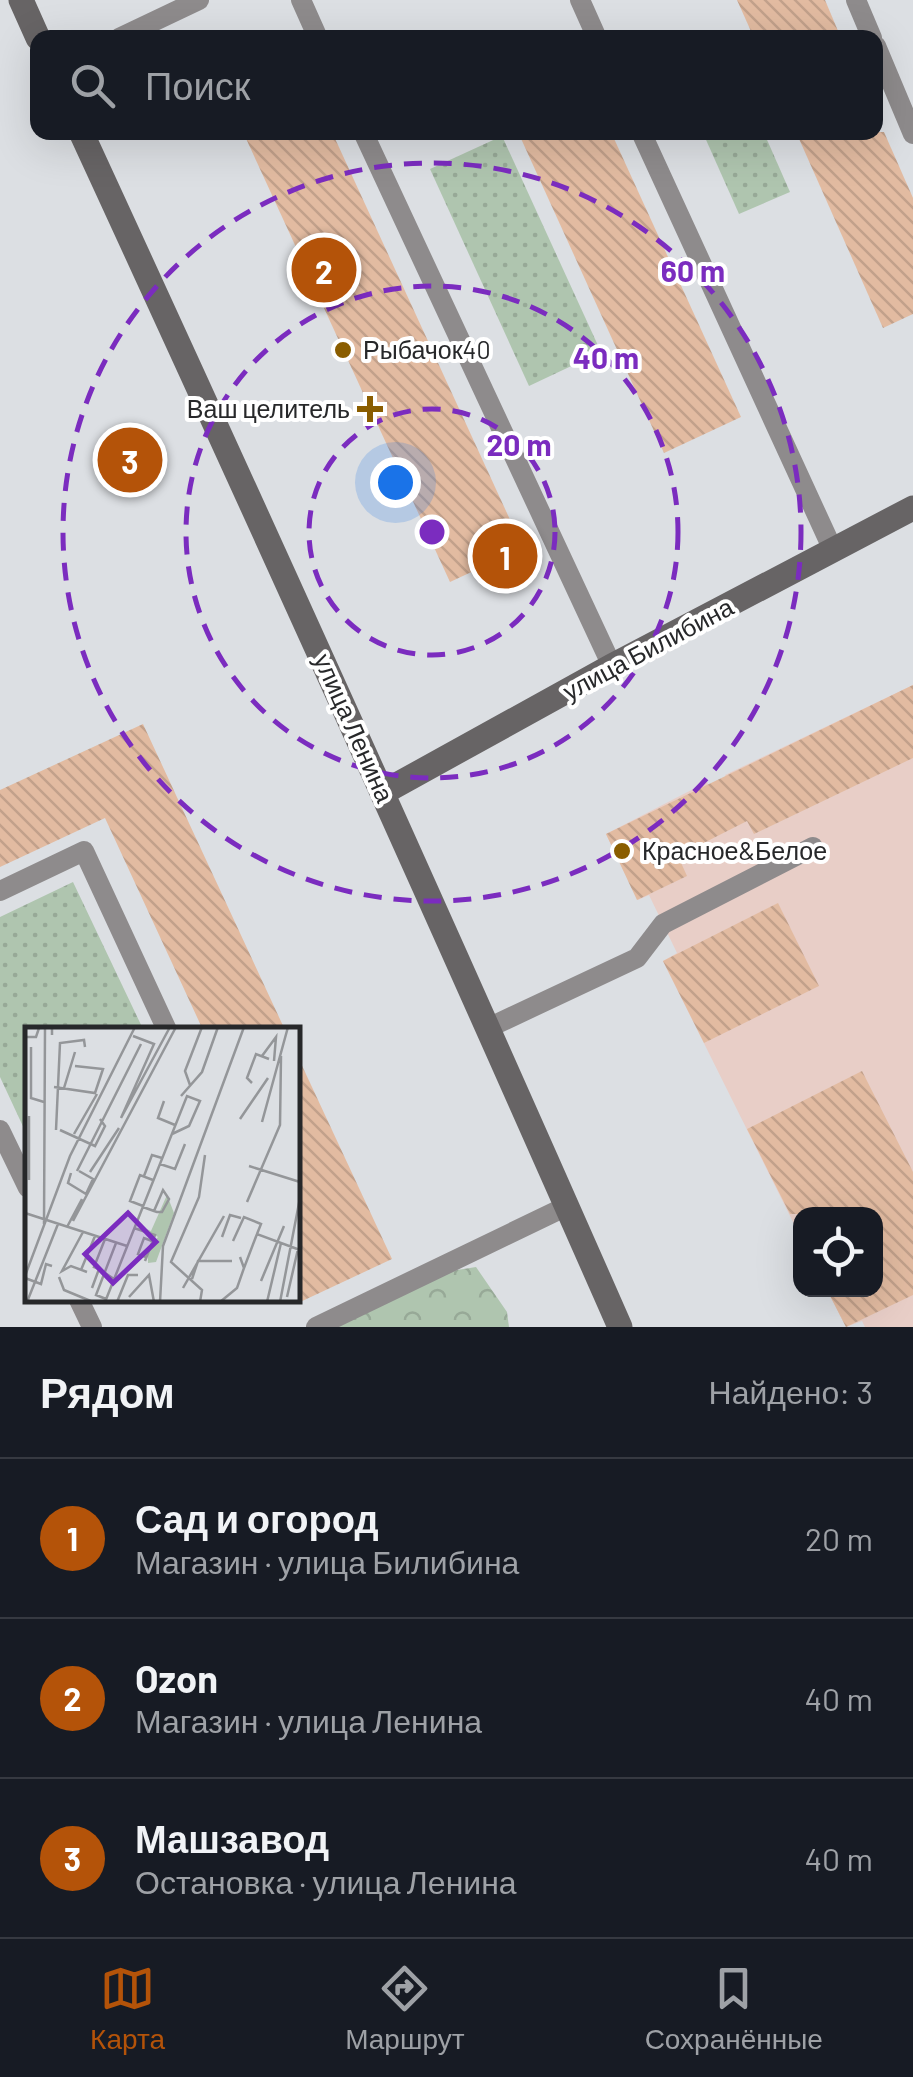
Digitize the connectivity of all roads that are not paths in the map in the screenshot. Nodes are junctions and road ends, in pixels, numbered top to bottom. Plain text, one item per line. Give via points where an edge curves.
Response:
1 (20, 0) edge
2 (199, 0) edge
3 (300, 0) edge
4 (580, 0) edge
5 (856, 0) edge
6 (34, 30) edge
7 (136, 30) edge
8 (314, 30) edge
9 (594, 30) edge
10 (869, 30) edge
11 (883, 63) edge
12 (913, 134) edge
13 (86, 140) edge
14 (366, 140) edge
15 (645, 140) edge
16 (913, 508) edge
17 (833, 550) junction
18 (612, 666) junction
19 (384, 792) junction
20 (814, 847) dead end
21 (0, 891) edge
22 (167, 1027) edge
23 (488, 1028) junction
24 (0, 1130) edge
25 (25, 1182) edge
26 (567, 1206) junction
27 (81, 1302) edge
28 (92, 1327) edge
29 (316, 1327) edge
30 (620, 1327) edge

1 - 6 main road
2 - 7 lane
3 - 8 lane
4 - 9 lane
5 - 10 lane
11 - 12 lane
13 - 19 main road, улица Ленина
14 - 18 lane
15 - 17 lane
16 - 17 main road, улица Билибина
17 - 18 main road, улица Билибина
18 - 19 main road, улица Билибина
19 - 23 main road, улица Ленина
20 - 23 lane via 663,924 636,958
21 - 22 lane via 84,851
23 - 26 main road, улица Ленина
24 - 25 lane
26 - 29 lane
26 - 30 main road, улица Ленина
27 - 28 lane

